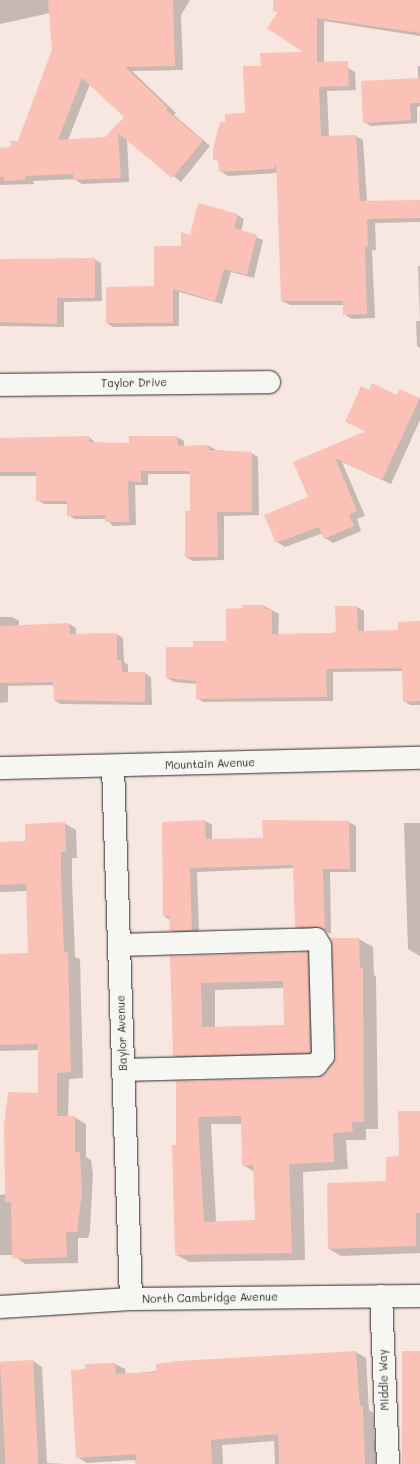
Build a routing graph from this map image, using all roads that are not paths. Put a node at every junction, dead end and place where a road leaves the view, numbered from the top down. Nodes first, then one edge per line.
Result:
1 (269, 382) dead end
2 (0, 385) edge
3 (420, 758) edge
4 (112, 767) junction
5 (0, 768) edge
6 (119, 945) junction
7 (123, 1070) junction
8 (381, 1296) junction
9 (420, 1296) edge
10 (131, 1299) junction
11 (0, 1307) edge
12 (388, 1464) edge

1 - 2 street, Taylor Drive
3 - 4 street, Mountain Avenue
4 - 5 street, Mountain Avenue
4 - 6 street, Baylor Avenue
6 - 7 street, Baylor Avenue
6 - 7 street
7 - 10 street, Baylor Avenue
8 - 9 street, North Cambridge Avenue
8 - 10 street, North Cambridge Avenue
8 - 12 street, Middle Way
10 - 11 street, North Cambridge Avenue

